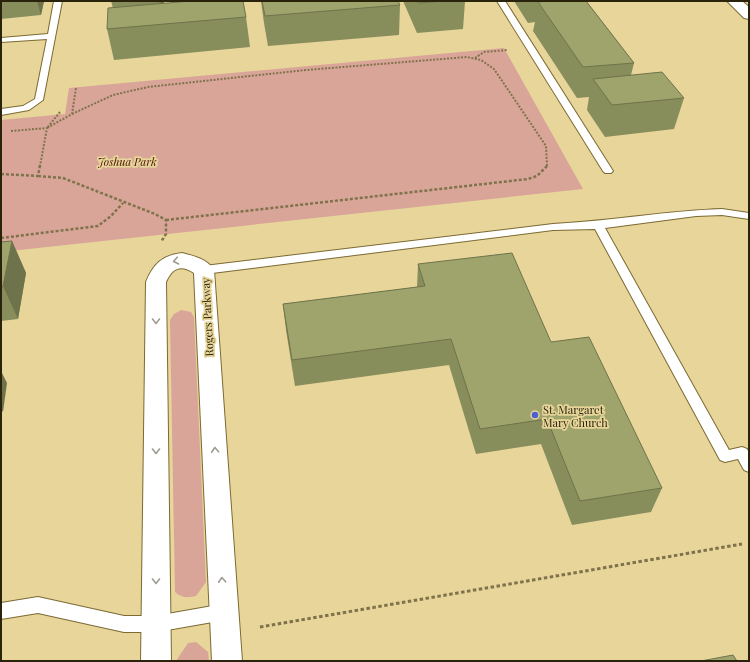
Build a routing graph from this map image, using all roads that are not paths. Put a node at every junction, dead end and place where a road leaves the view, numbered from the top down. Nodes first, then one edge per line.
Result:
1 (58, 1) edge
2 (501, 1) edge
3 (734, 1) edge
4 (749, 15) edge
5 (52, 36) junction
6 (1, 40) edge
7 (1, 112) edge
8 (608, 171) dead end
9 (745, 216) edge
10 (598, 225) junction
11 (749, 225) edge
12 (204, 270) junction
13 (745, 453) edge
14 (749, 466) edge
15 (1, 611) edge
16 (224, 612) junction
17 (156, 624) junction
18 (156, 661) edge
19 (227, 661) edge

1 - 5 lane
2 - 8 lane
3 - 4 street
5 - 6 lane
5 - 7 lane
9 - 10 lane
9 - 11 lane
10 - 12 lane
10 - 13 lane
16 -> 12 street, Rogers Parkway
12 -> 17 street, Rogers Parkway
13 - 14 lane
15 - 17 lane
16 - 17 lane
16 - 19 street, Rogers Parkway
17 - 18 street, Rogers Parkway

